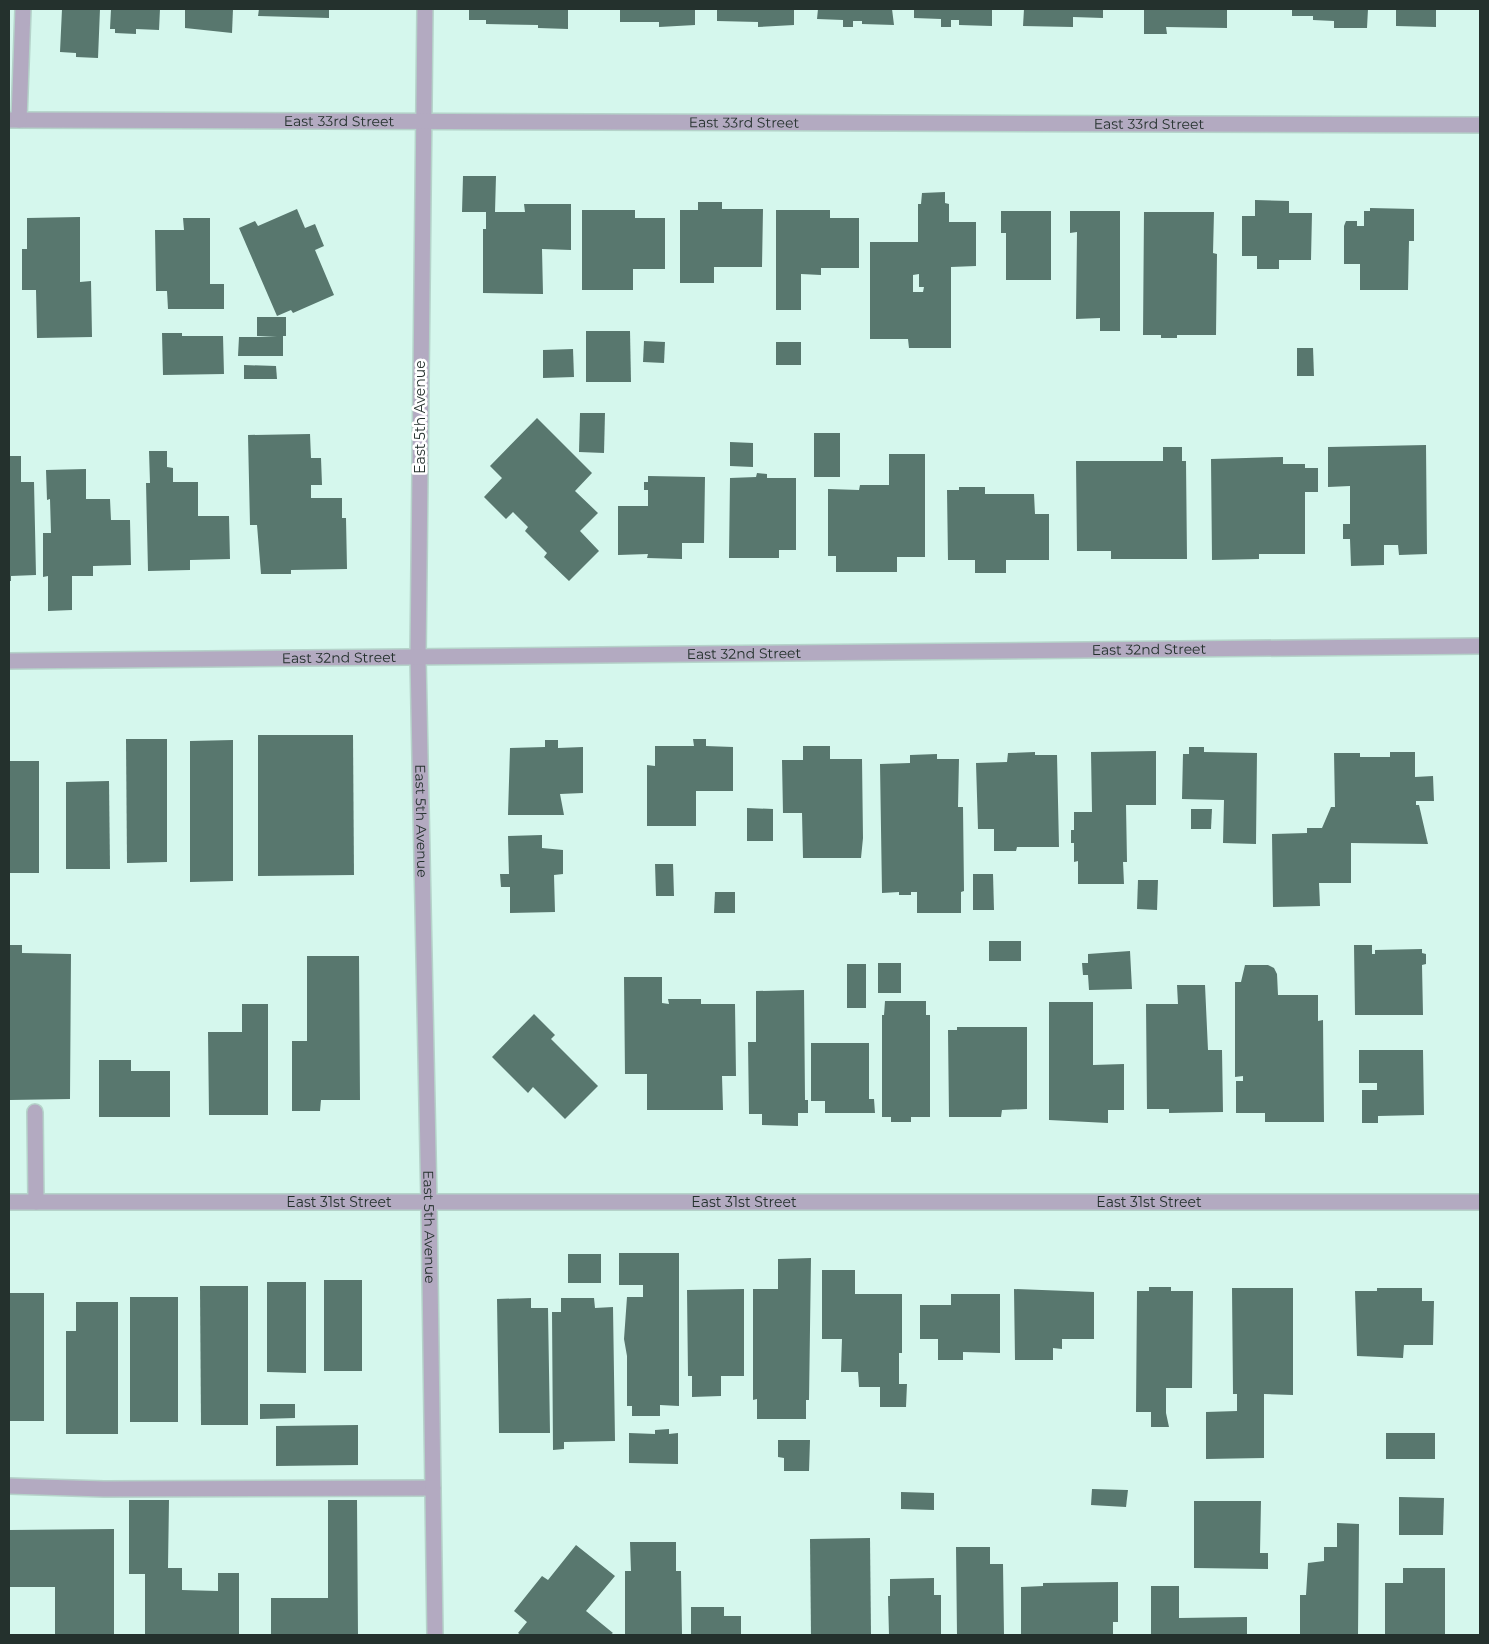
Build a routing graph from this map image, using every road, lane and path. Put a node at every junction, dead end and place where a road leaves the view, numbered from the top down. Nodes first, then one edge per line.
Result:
1 (23, 9) edge
2 (425, 9) edge
3 (14, 120) edge
4 (422, 120) junction
5 (1480, 125) edge
6 (1480, 646) edge
7 (418, 658) junction
8 (9, 660) edge
9 (35, 1112) dead end
10 (9, 1202) edge
11 (36, 1202) junction
12 (1480, 1202) edge
13 (429, 1204) junction
14 (9, 1486) edge
15 (432, 1488) junction
16 (434, 1635) edge

1 - 3 street
2 - 4 street, East 5th Avenue
3 - 4 street, East 33rd Street
4 - 5 street, East 33rd Street
4 - 7 street, East 5th Avenue
6 - 7 street, East 32nd Street
7 - 8 street, East 32nd Street
7 - 13 street, East 5th Avenue
9 - 11 street
10 - 11 street, East 31st Street
11 - 13 street, East 31st Street
12 - 13 street, East 31st Street
13 - 15 street, East 5th Avenue
14 - 15 street
15 - 16 street, East 5th Avenue

